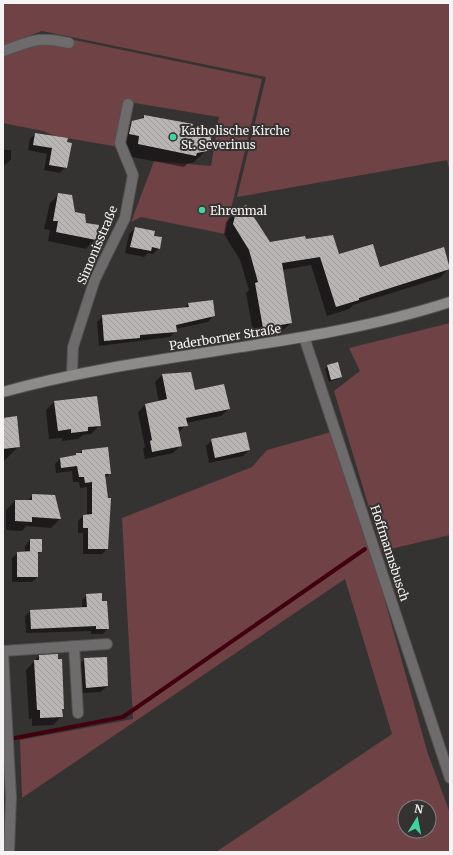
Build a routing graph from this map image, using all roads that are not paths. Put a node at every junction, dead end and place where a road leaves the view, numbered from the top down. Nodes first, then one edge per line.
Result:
1 (69, 43) dead end
2 (3, 51) edge
3 (128, 104) dead end
4 (450, 302) edge
5 (304, 337) junction
6 (72, 374) junction
7 (3, 392) edge
8 (107, 644) dead end
9 (74, 646) junction
10 (3, 652) edge
11 (78, 713) dead end
12 (4, 715) edge
13 (450, 778) edge
14 (9, 852) edge

1 - 2 street
3 - 6 street, Simonisstraße
4 - 5 main road, Paderborner Straße
5 - 6 main road, Paderborner Straße
5 - 13 street, Hoffmannsbusch
6 - 7 main road, Paderborner Straße
8 - 9 street
9 - 10 street
9 - 11 street
10 - 12 street
12 - 14 street

